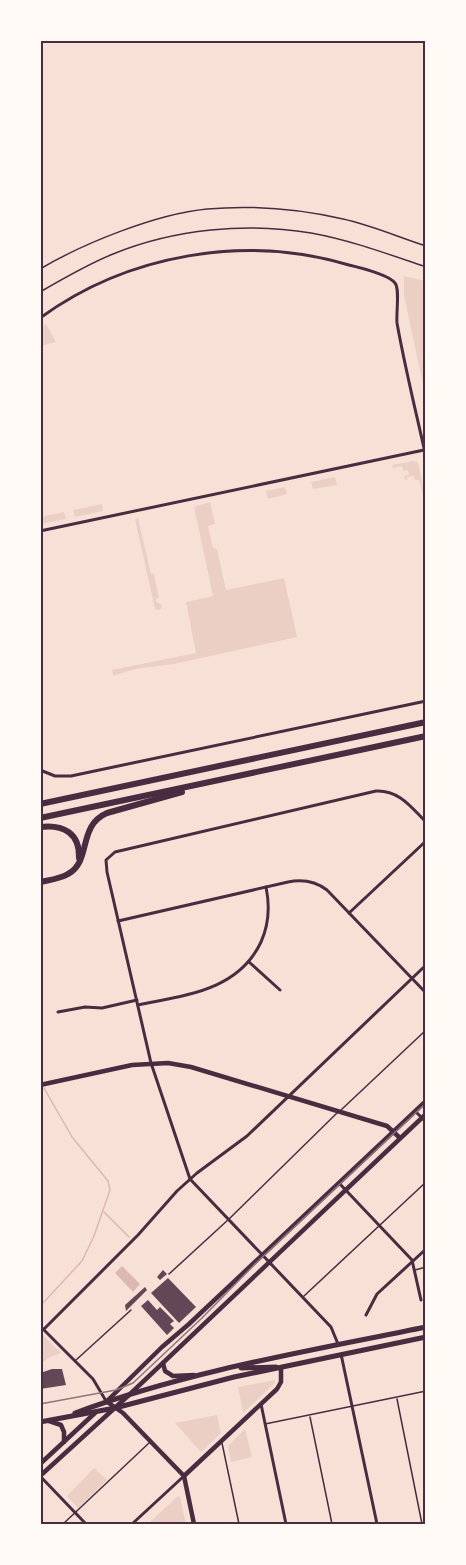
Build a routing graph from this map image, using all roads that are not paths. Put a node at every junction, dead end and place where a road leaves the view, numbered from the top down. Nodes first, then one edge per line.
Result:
1 (40, 318) edge
2 (424, 450) edge
3 (426, 457) edge
4 (40, 531) edge
5 (426, 701) edge
6 (426, 722) edge
7 (426, 736) edge
8 (40, 770) edge
9 (235, 777) junction
10 (40, 804) edge
11 (40, 818) edge
12 (426, 822) edge
13 (40, 827) edge
14 (426, 841) edge
15 (79, 863) junction
16 (40, 882) edge
17 (266, 887) junction
18 (349, 913) junction
19 (118, 921) junction
20 (249, 962) junction
21 (426, 965) edge
22 (412, 978) junction
23 (280, 990) dead end
24 (426, 993) edge
25 (137, 1000) junction
26 (138, 1005) junction
27 (58, 1012) dead end
28 (426, 1030) edge
29 (151, 1063) junction
30 (40, 1085) edge
31 (288, 1097) junction
32 (426, 1101) edge
33 (415, 1111) junction
34 (338, 1112) junction
35 (424, 1118) edge
36 (394, 1130) junction
37 (400, 1138) junction
38 (190, 1179) junction
39 (338, 1182) junction
40 (426, 1182) edge
41 (346, 1190) junction
42 (229, 1219) junction
43 (380, 1226) junction
44 (426, 1249) edge
45 (262, 1254) junction
46 (412, 1260) junction
47 (269, 1262) junction
48 (426, 1267) edge
49 (414, 1270) junction
50 (169, 1274) dead end
51 (303, 1297) junction
52 (421, 1300) dead end
53 (131, 1310) dead end
54 (366, 1315) dead end
55 (40, 1326) edge
56 (426, 1327) edge
57 (44, 1329) junction
58 (426, 1337) edge
59 (339, 1345) junction
60 (341, 1354) junction
61 (75, 1361) junction
62 (163, 1363) junction
63 (236, 1367) junction
64 (280, 1368) junction
65 (202, 1375) junction
66 (426, 1391) edge
67 (129, 1395) junction
68 (396, 1398) junction
69 (106, 1401) junction
70 (261, 1404) junction
71 (352, 1407) junction
72 (115, 1408) junction
73 (96, 1412) junction
74 (309, 1416) junction
75 (63, 1417) junction
76 (49, 1421) junction
77 (40, 1422) edge
78 (265, 1424) junction
79 (221, 1440) junction
80 (151, 1441) junction
81 (64, 1443) junction
82 (40, 1464) edge
83 (40, 1476) edge
84 (184, 1476) junction
85 (75, 1513) junction
86 (63, 1524) edge
87 (86, 1524) edge
88 (132, 1524) edge
89 (194, 1524) edge
90 (239, 1524) edge
91 (286, 1524) edge
92 (332, 1524) edge
93 (377, 1524) edge
94 (422, 1524) edge

1 - 2 street
2 - 3 street
2 - 4 street
5 - 8 street
6 - 10 highway
7 - 9 highway
9 - 11 highway
9 - 15 highway
12 - 19 street
13 - 15 highway
14 - 18 street
15 - 16 highway
17 - 18 street
17 - 19 street
17 - 20 street
18 - 22 street
19 - 25 street
20 - 23 street
20 - 26 street
21 - 22 street
22 - 24 street
22 - 31 street
25 - 26 street
25 - 27 street
26 - 29 street
28 - 34 lane
29 - 30 main road
29 - 31 main road
29 - 38 street
31 - 34 main road
31 - 38 street
32 - 33 main road
33 - 35 street
33 - 36 main road
34 - 36 main road
34 - 42 lane
35 - 37 main road
36 - 37 main road
36 - 39 main road
37 - 41 main road
38 - 42 street
38 - 57 street
39 - 41 street
39 - 45 main road
40 - 43 lane
41 - 43 street
41 - 47 main road
42 - 45 street
42 - 50 lane
43 - 46 street
43 - 51 lane
44 - 46 street
45 - 47 street
45 - 69 main road
46 - 49 street
46 - 54 street
47 - 51 street
47 - 62 main road
48 - 49 lane
49 - 52 street
51 - 59 street
53 - 61 lane
55 - 57 street
56 - 59 main road
57 - 61 street
58 - 60 main road
59 - 63 main road
60 - 64 main road
60 - 71 street
61 - 69 street
62 - 65 main road
62 - 67 main road
63 - 64 main road
63 - 65 main road
64 - 70 main road
64 - 72 main road
65 - 67 main road
66 - 68 lane
67 - 69 main road
67 - 72 main road
68 - 71 lane
68 - 94 lane
69 - 72 main road
69 - 73 main road
69 - 75 main road
70 - 78 street
70 - 79 main road
71 - 74 lane
71 - 93 street
72 - 73 main road
72 - 80 main road
72 - 83 main road
73 - 75 main road
73 - 81 main road
74 - 78 lane
74 - 92 lane
75 - 76 main road
76 - 77 main road
76 - 81 main road
78 - 91 street
79 - 84 main road
79 - 90 lane
80 - 84 main road
80 - 85 lane
81 - 82 main road
83 - 85 street
84 - 88 street
84 - 89 main road
85 - 86 lane
85 - 87 street

